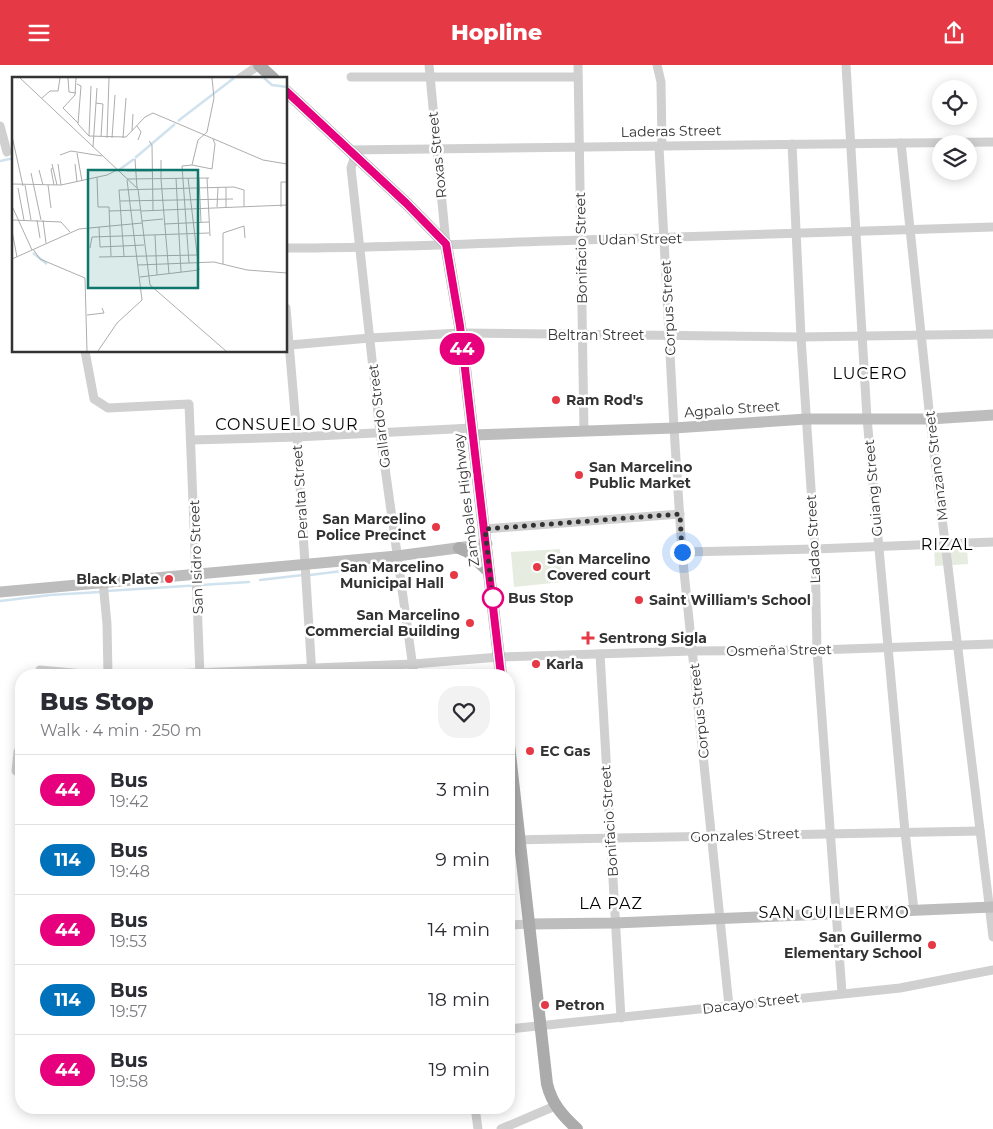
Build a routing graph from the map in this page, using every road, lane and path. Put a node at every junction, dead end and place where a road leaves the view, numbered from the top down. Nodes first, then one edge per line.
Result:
1 (259, 65) edge
2 (429, 65) edge
3 (578, 65) edge
4 (658, 65) edge
5 (846, 65) edge
6 (242, 77) edge
7 (272, 77) edge
8 (351, 77) dead end
9 (430, 77) junction
10 (578, 77) junction
11 (288, 93) edge
12 (0, 126) edge
13 (993, 142) edge
14 (850, 143) junction
15 (900, 143) junction
16 (792, 144) junction
17 (579, 147) junction
18 (660, 147) junction
19 (436, 148) junction
20 (7, 152) edge
21 (352, 153) junction
22 (993, 227) edge
23 (911, 230) junction
24 (856, 231) junction
25 (795, 232) junction
26 (664, 239) junction
27 (580, 240) junction
28 (446, 244) junction
29 (288, 248) edge
30 (360, 248) junction
31 (288, 326) edge
32 (460, 333) junction
33 (922, 334) junction
34 (993, 334) edge
35 (582, 335) junction
36 (670, 335) junction
37 (862, 335) junction
38 (801, 337) junction
39 (370, 338) junction
40 (290, 345) junction
41 (86, 353) edge
42 (993, 415) edge
43 (867, 418) junction
44 (806, 419) junction
45 (930, 419) junction
46 (674, 428) junction
47 (472, 431) junction
48 (584, 431) junction
49 (380, 432) junction
50 (297, 437) junction
51 (191, 440) junction
52 (680, 514) junction
53 (485, 529) junction
54 (993, 542) edge
55 (486, 544) junction
56 (945, 544) junction
57 (878, 547) junction
58 (459, 548) junction
59 (814, 549) junction
60 (682, 552) junction
61 (397, 556) junction
62 (305, 564) junction
63 (490, 572) junction
64 (197, 575) junction
65 (103, 582) junction
66 (0, 592) edge
67 (993, 644) edge
68 (957, 645) junction
69 (889, 647) junction
70 (818, 650) junction
71 (692, 651) junction
72 (600, 655) junction
73 (499, 657) junction
74 (413, 664) junction
75 (108, 669) edge
76 (200, 669) edge
77 (312, 669) edge
78 (341, 669) edge
79 (413, 669) edge
80 (500, 669) edge
81 (980, 831) junction
82 (832, 833) junction
83 (905, 833) junction
84 (712, 836) junction
85 (609, 839) junction
86 (515, 840) edge
87 (515, 846) edge
88 (991, 907) edge
89 (914, 910) junction
90 (836, 913) junction
91 (720, 918) junction
92 (615, 923) junction
93 (529, 924) junction
94 (515, 925) edge
95 (993, 937) edge
96 (993, 970) edge
97 (842, 993) junction
98 (729, 1006) junction
99 (621, 1018) junction
100 (539, 1025) junction
101 (515, 1028) edge
102 (555, 1106) junction
103 (476, 1114) edge
104 (478, 1129) edge
105 (501, 1129) edge
106 (577, 1129) edge

1 - 6 street
1 - 7 main road
2 - 9 street, Roxas Street
3 - 10 street, Bonifacio Street
4 - 18 street, Corpus Street
5 - 14 street, Guiang Street
8 - 9 street
9 - 10 street
9 - 19 street, Roxas Street
10 - 17 street, Bonifacio Street
11 - 21 main road
12 - 20 street
13 - 15 street, Laderas Street
14 - 15 street, Laderas Street
14 - 16 street, Laderas Street
14 - 24 street, Guiang Street
15 - 23 street, Manzano Street
16 - 18 street, Laderas Street
16 - 25 street, Ladao Street
17 - 18 street, Laderas Street
17 - 19 street, Laderas Street
17 - 27 street, Bonifacio Street
18 - 26 street, Corpus Street
19 - 21 street, Laderas Street
19 - 28 street, Roxas Street
21 - 28 main road
21 - 30 street, Gallardo Street
22 - 23 street, Udan Street
23 - 24 street, Udan Street
23 - 33 street, Manzano Street
24 - 25 street, Udan Street
24 - 37 street, Guiang Street
25 - 26 street, Udan Street
25 - 38 street, Ladao Street
26 - 27 street, Udan Street
26 - 36 street, Corpus Street
27 - 28 street, Udan Street
27 - 35 street, Bonifacio Street
28 - 30 street, Udan Street
28 - 32 main road, Zambales Highway
29 - 30 street, Udan Street
30 - 39 street, Gallardo Street
31 - 40 street, Peralta Street
32 - 35 street, Beltran Street
32 - 39 street, Beltran Street
32 - 47 main road, Zambales Highway
33 - 34 street, Beltran Street
33 - 37 street, Beltran Street
33 - 45 street, Manzano Street
35 - 36 street, Beltran Street
35 - 48 street, Bonifacio Street
36 - 38 street, Beltran Street
36 - 46 street, Corpus Street
37 - 38 street, Beltran Street
37 - 43 street, Guiang Street
38 - 44 street, Ladao Street
39 - 40 street, Beltran Street
39 - 49 street, Gallardo Street
40 - 50 street, Peralta Street
41 - 51 street, San Isidro Street
42 - 45 street, Agpalo Street
43 - 44 street, Agpalo Street
43 - 45 street, Agpalo Street
43 - 57 street, Guiang Street
44 - 46 street, Agpalo Street
44 - 59 street, Ladao Street
45 - 56 street, Manzano Street
46 - 48 street, Agpalo Street
46 - 52 street, Corpus Street
47 - 48 street, Agpalo Street
47 - 49 street, Agpalo Street
47 - 53 main road, Zambales Highway
49 - 50 street, Agpalo Street
49 - 61 street, Gallardo Street
50 - 51 street, Agpalo Street
50 - 62 street, Peralta Street
51 - 64 street, San Isidro Street
52 - 53 street
52 - 60 street, Corpus Street
53 - 55 main road, Zambales Highway
54 - 56 street
55 - 58 street
55 - 63 main road, Zambales Highway
56 - 57 street
56 - 68 street, Manzano Street
57 - 59 street
57 - 69 street, Guiang Street
58 - 61 street
58 - 63 main road
59 - 60 street
59 - 70 street, Ladao Street
60 - 71 street, Corpus Street
61 - 62 street
61 - 74 street, Gallardo Street
62 - 64 street
62 - 77 street, Peralta Street
63 - 73 main road, Zambales Highway
64 - 65 street
64 - 76 street, San Isidro Street
65 - 66 street
65 - 75 street
67 - 68 street, Osmeña Street
68 - 69 street, Osmeña Street
68 - 81 street, Manzano Street
69 - 70 street, Osmeña Street
69 - 83 street, Guiang Street
70 - 71 street, Osmeña Street
70 - 82 street, Ladao Street
71 - 72 street, Osmeña Street
71 - 84 street, Corpus Street
72 - 73 street, Osmeña Street
72 - 85 street, Bonifacio Street
73 - 74 street, Osmeña Street
73 - 80 main road, Zambales Highway
74 - 78 street, Osmeña Street
74 - 79 street, Gallardo Street
81 - 83 street, Gonzales Street
81 - 88 street, Manzano Street
82 - 83 street, Gonzales Street
82 - 84 street, Gonzales Street
82 - 90 street, Ladao Street
83 - 89 street, Guiang Street
84 - 85 street, Gonzales Street
84 - 91 street, Corpus Street
85 - 86 street, Gonzales Street
85 - 92 street, Bonifacio Street
87 - 93 main road
88 - 89 street
88 - 95 street
89 - 90 street
90 - 91 street
90 - 97 street, Ladao Street
91 - 92 street
91 - 98 street, Corpus Street
92 - 93 street
92 - 99 street, Bonifacio Street
93 - 94 street
93 - 100 main road
96 - 97 street, Dacayo Street
97 - 98 street, Dacayo Street
98 - 99 street, Dacayo Street
99 - 100 street, Dacayo Street
100 - 101 street, Dacayo Street
100 - 102 main road
102 - 105 street
102 - 106 main road
103 - 104 street

